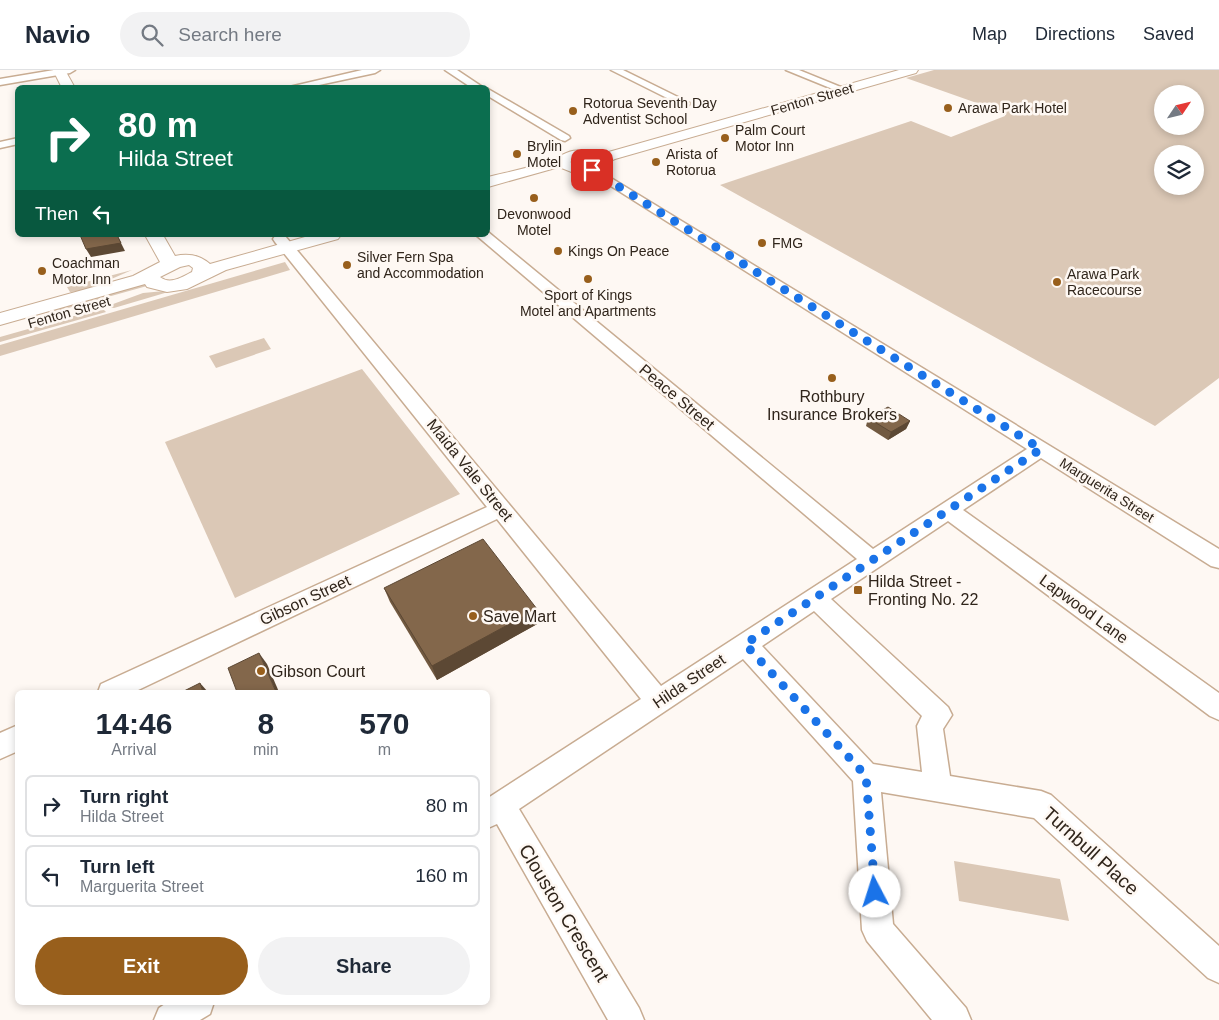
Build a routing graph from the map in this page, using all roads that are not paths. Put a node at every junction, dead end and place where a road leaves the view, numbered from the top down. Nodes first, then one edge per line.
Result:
1 (375, 70) edge
2 (450, 70) edge
3 (616, 70) edge
4 (791, 70) edge
5 (885, 70) edge
6 (912, 70) edge
7 (63, 71) edge
8 (302, 76) dead end
9 (0, 82) edge
10 (68, 85) edge
11 (314, 85) edge
12 (475, 85) edge
13 (837, 88) junction
14 (490, 93) edge
15 (685, 103) dead end
16 (565, 138) dead end
17 (15, 142) edge
18 (0, 145) edge
19 (586, 163) junction
20 (490, 181) edge
21 (490, 191) edge
22 (155, 237) edge
23 (317, 237) edge
24 (485, 237) edge
25 (287, 241) edge
26 (164, 274) junction
27 (0, 319) edge
28 (0, 331) edge
29 (1041, 449) junction
30 (501, 509) junction
31 (948, 510) junction
32 (871, 559) junction
33 (1219, 560) edge
34 (815, 598) junction
35 (745, 644) junction
36 (114, 690) edge
37 (659, 702) junction
38 (1219, 708) edge
39 (15, 738) edge
40 (0, 746) edge
41 (866, 776) junction
42 (938, 788) junction
43 (494, 810) edge
44 (1219, 968) edge
45 (627, 1020) edge
46 (954, 1020) edge

1 - 11 street
2 - 12 street
3 - 15 street
4 - 13 street
5 - 13 main road, Fenton Street
6 - 13 main road, Fenton Street
7 - 9 street
7 - 10 main road
8 - 11 street
13 - 19 main road, Fenton Street
14 - 16 street
17 - 18 street
19 - 20 main road
19 - 21 main road, Fenton Street
19 - 29 street, Marguerita Street
22 - 26 main road
23 - 25 main road
24 - 32 street, Peace Street
25 - 26 main road
25 - 30 street, Maida Vale Street
26 - 27 main road, Fenton Street
26 - 28 main road, Fenton Street
29 - 31 street, Hilda Street
29 - 33 street, Marguerita Street
30 - 36 street, Gibson Street
30 - 37 street, Maida Vale Street
31 - 32 street, Hilda Street
31 - 38 street, Lapwood Lane
32 - 34 street, Hilda Street
34 - 35 street, Hilda Street
34 - 42 street
35 - 37 street, Hilda Street
35 - 41 street
37 - 43 street, Hilda Street
39 - 40 street
41 - 42 street, Turnbull Place
41 - 46 street
42 - 44 street, Turnbull Place
43 - 45 street, Clouston Crescent

